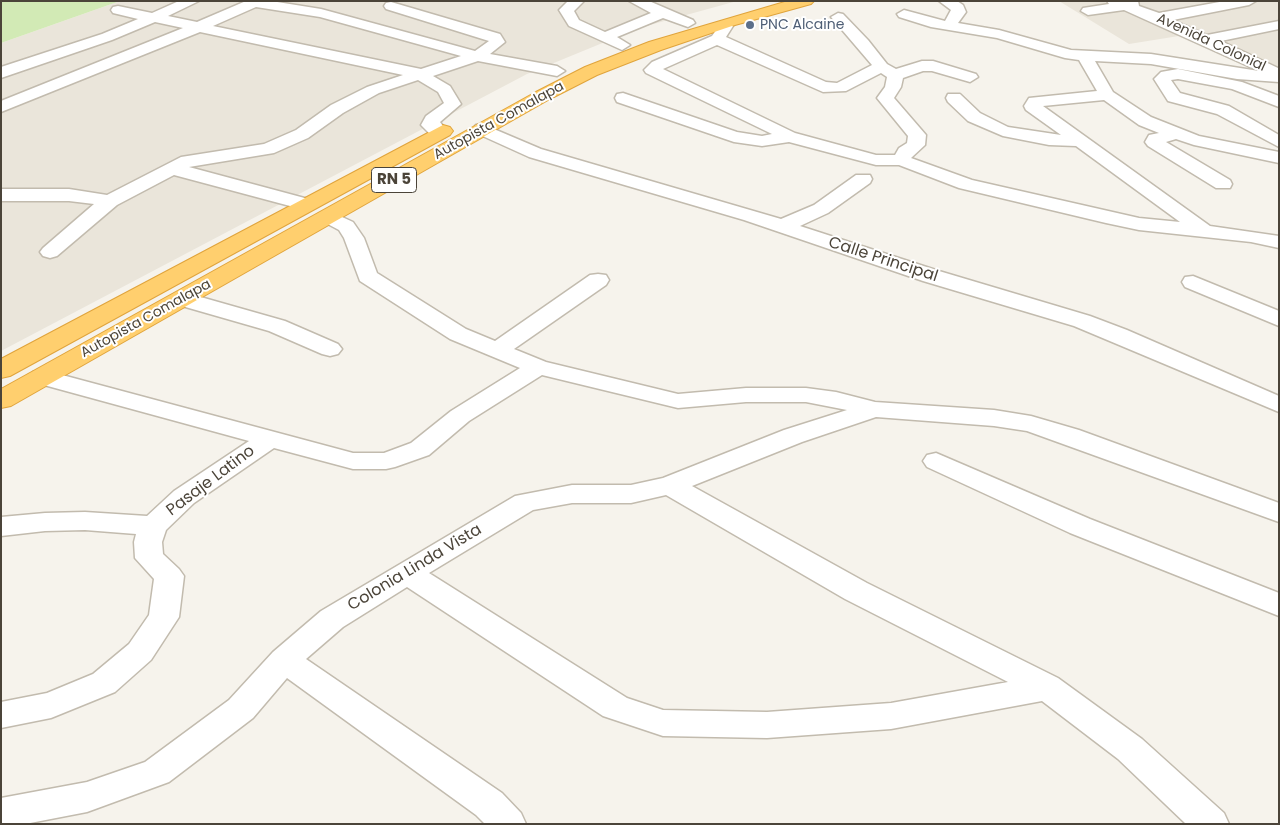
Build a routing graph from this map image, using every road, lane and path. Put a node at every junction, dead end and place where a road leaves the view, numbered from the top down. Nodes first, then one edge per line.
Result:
1 (192, 1) edge
2 (374, 1) edge
3 (577, 1) edge
4 (636, 1) edge
5 (769, 1) edge
6 (806, 1) edge
7 (946, 1) edge
8 (1145, 1) edge
9 (1249, 1) edge
10 (257, 2) edge
11 (397, 3) edge
12 (1120, 3) edge
13 (118, 10) dead end
14 (1088, 11) dead end
15 (663, 13) junction
16 (904, 14) dead end
17 (154, 17) junction
18 (838, 17) dead end
19 (1158, 18) junction
20 (729, 22) junction
21 (688, 23) junction
22 (949, 25) junction
23 (1279, 25) edge
24 (199, 28) junction
25 (717, 39) junction
26 (1205, 40) junction
27 (614, 41) junction
28 (477, 56) junction
29 (1085, 57) junction
30 (1279, 60) edge
31 (1258, 64) junction
32 (557, 71) junction
33 (888, 71) junction
34 (1, 73) edge
35 (417, 74) junction
36 (1279, 76) edge
37 (970, 77) dead end
38 (1107, 95) junction
39 (624, 98) dead end
40 (954, 98) dead end
41 (1279, 102) edge
42 (1, 107) edge
43 (482, 129) junction
44 (439, 133) junction
45 (1177, 134) junction
46 (789, 137) junction
47 (1080, 141) junction
48 (1279, 142) edge
49 (1279, 158) edge
50 (901, 160) junction
51 (173, 169) junction
52 (863, 179) dead end
53 (1223, 184) dead end
54 (1, 196) edge
55 (110, 201) junction
56 (306, 204) junction
57 (329, 217) junction
58 (780, 226) junction
59 (1203, 230) junction
60 (1279, 242) edge
61 (50, 252) dead end
62 (598, 280) dead end
63 (1193, 282) dead end
64 (183, 299) junction
65 (1279, 319) edge
66 (330, 349) dead end
67 (498, 349) junction
68 (538, 367) junction
69 (1, 370) edge
70 (42, 377) junction
71 (1, 400) edge
72 (1279, 405) edge
73 (874, 409) junction
74 (269, 439) junction
75 (936, 461) dead end
76 (670, 485) junction
77 (1279, 513) edge
78 (1, 526) edge
79 (153, 526) junction
80 (407, 573) junction
81 (1279, 605) edge
82 (284, 660) junction
83 (1047, 687) junction
84 (1, 715) edge
85 (1, 813) edge
86 (508, 824) edge
87 (1211, 824) edge

1 - 17 street
2 - 11 street
3 - 27 street
4 - 15 street
5 - 21 highway, Autopista Comalapa / RN 5
6 - 20 highway, Autopista Comalapa / RN 5
7 - 22 street
8 - 12 street
9 - 19 street
10 - 24 street
10 - 28 street
11 - 28 street
12 - 14 street
12 - 19 street, Avenida Colonial
13 - 17 street
15 - 21 street
15 - 27 street
16 - 22 street
17 - 24 street
17 - 34 street
18 - 33 street
19 - 26 street, Avenida Colonial
20 - 25 street
20 - 43 highway, Autopista Comalapa / RN 5
21 - 27 highway, Autopista Comalapa / RN 5
22 - 29 street
23 - 26 street
24 - 35 street
24 - 42 street
25 - 33 street
25 - 46 street
26 - 31 street, Avenida Colonial
27 - 32 highway, Autopista Comalapa / RN 5
28 - 32 street
28 - 35 street
29 - 36 street
29 - 38 street
30 - 31 street
31 - 36 street, Avenida Colonial
32 - 44 highway, Autopista Comalapa / RN 5
33 - 37 street
33 - 50 street
35 - 44 street
35 - 51 street
38 - 45 street
38 - 47 street
39 - 46 street
40 - 47 street
41 - 48 street
43 - 57 highway, Autopista Comalapa / RN 5
43 - 58 street, Calle Principal
44 - 56 highway, Autopista Comalapa / RN 5
45 - 49 street
45 - 53 street
46 - 50 street
47 - 59 street
50 - 59 street
51 - 55 street
51 - 56 street
52 - 58 street
54 - 55 street
55 - 61 street
56 - 69 highway, Autopista Comalapa / RN 5
57 - 64 highway, Autopista Comalapa / RN 5
57 - 67 street
58 - 72 street, Calle Principal
59 - 60 street
62 - 67 street
63 - 65 street
64 - 66 street
64 - 70 highway, Autopista Comalapa / RN 5
67 - 68 street
68 - 73 street
68 - 74 street
70 - 71 highway, Autopista Comalapa / RN 5
70 - 74 street
73 - 76 street, Colonia Linda Vista
73 - 77 street
74 - 79 street, Pasaje Latino
75 - 81 street
76 - 80 street, Colonia Linda Vista
76 - 83 street
78 - 79 street
79 - 84 street, Pasaje Latino
80 - 82 street, Colonia Linda Vista
80 - 83 street
82 - 85 street, Colonia Linda Vista
82 - 86 street
83 - 87 street

